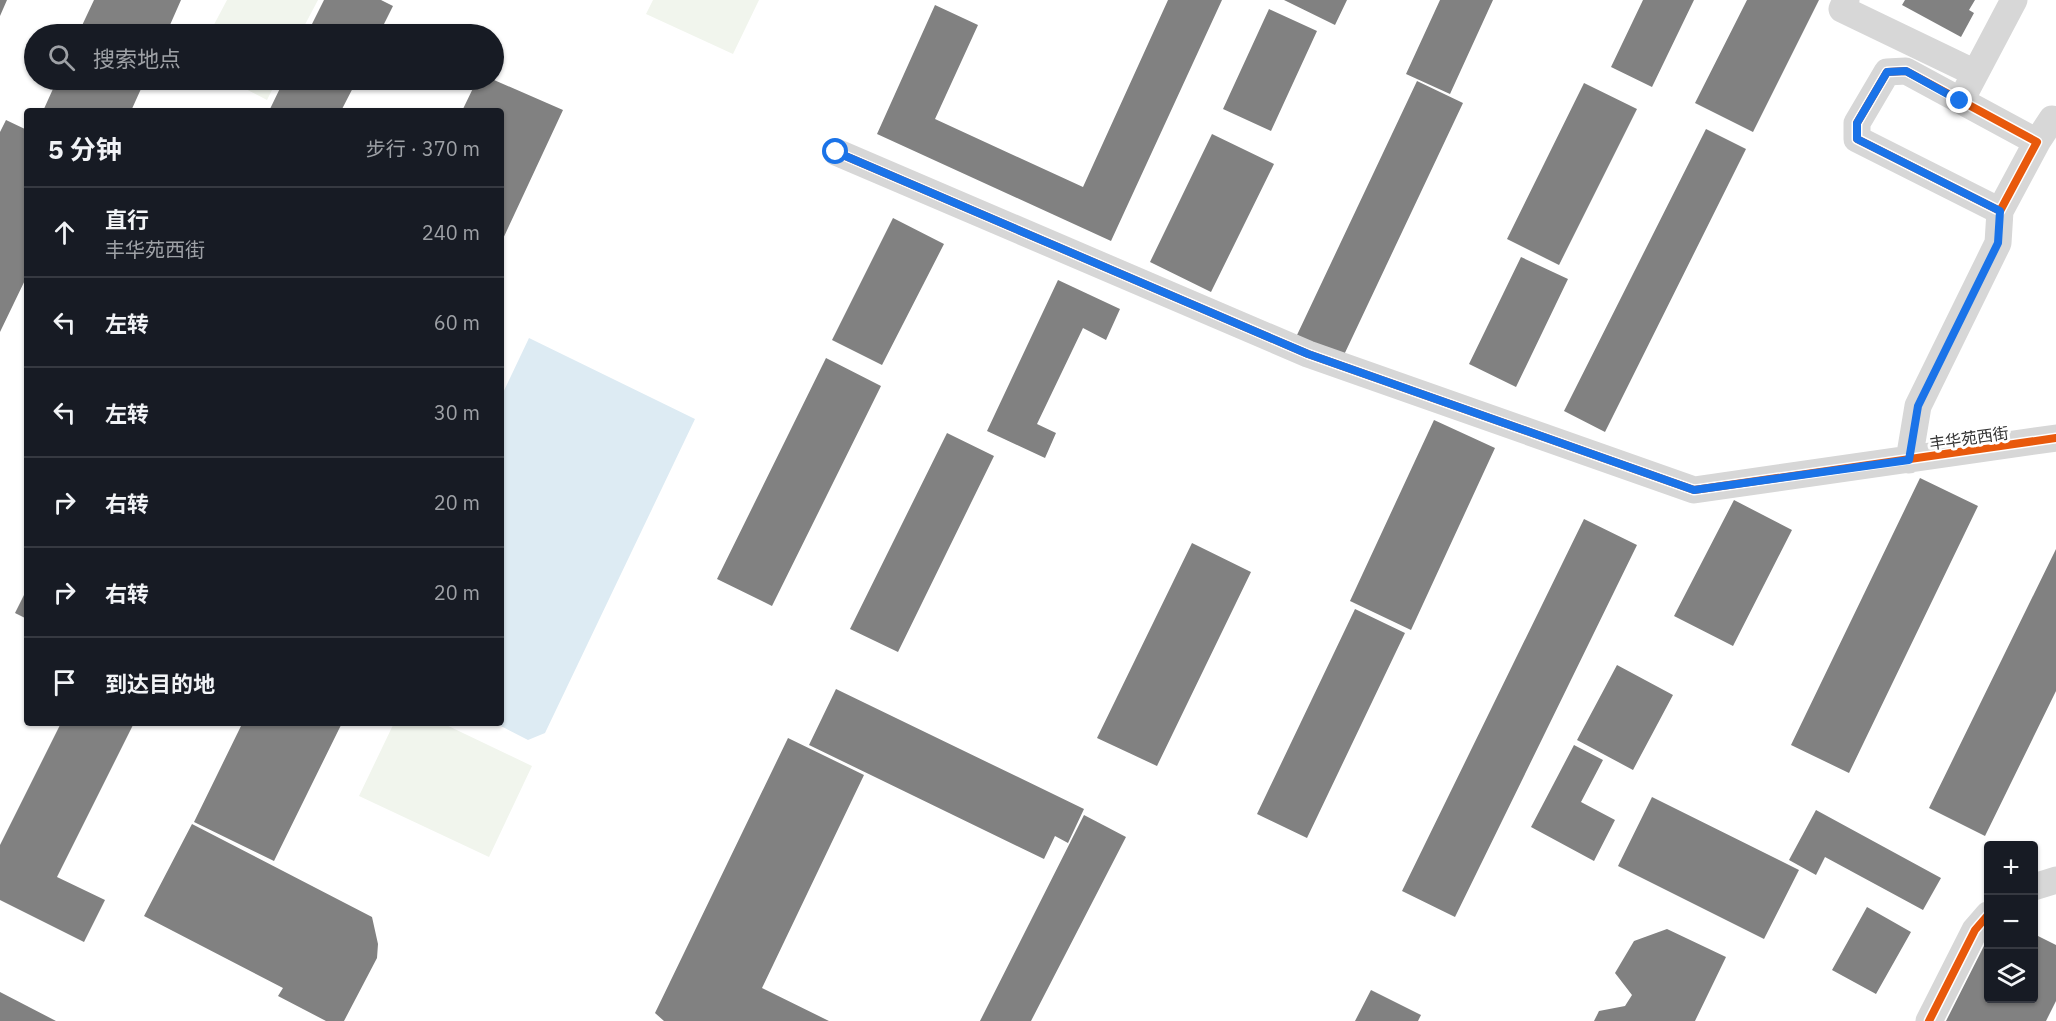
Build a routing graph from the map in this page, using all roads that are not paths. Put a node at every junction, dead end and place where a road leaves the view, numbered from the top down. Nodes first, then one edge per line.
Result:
1 (1846, 0) edge
2 (2014, 0) edge
3 (1975, 73) junction
4 (1960, 101) junction
5 (2056, 122) edge
6 (2037, 142) junction
7 (836, 152) dead end
8 (2000, 211) junction
9 (2056, 438) edge
10 (1909, 460) junction
11 (2056, 880) edge
12 (2038, 886) edge
13 (1984, 921) edge
14 (1929, 1021) edge

1 - 3 street
2 - 3 street
3 - 4 street
4 - 6 street
4 - 8 street
5 - 6 street
6 - 8 street
7 - 10 street, 丰华苑西街
8 - 10 street
9 - 10 street, 丰华苑西街
11 - 12 street
13 - 14 street

